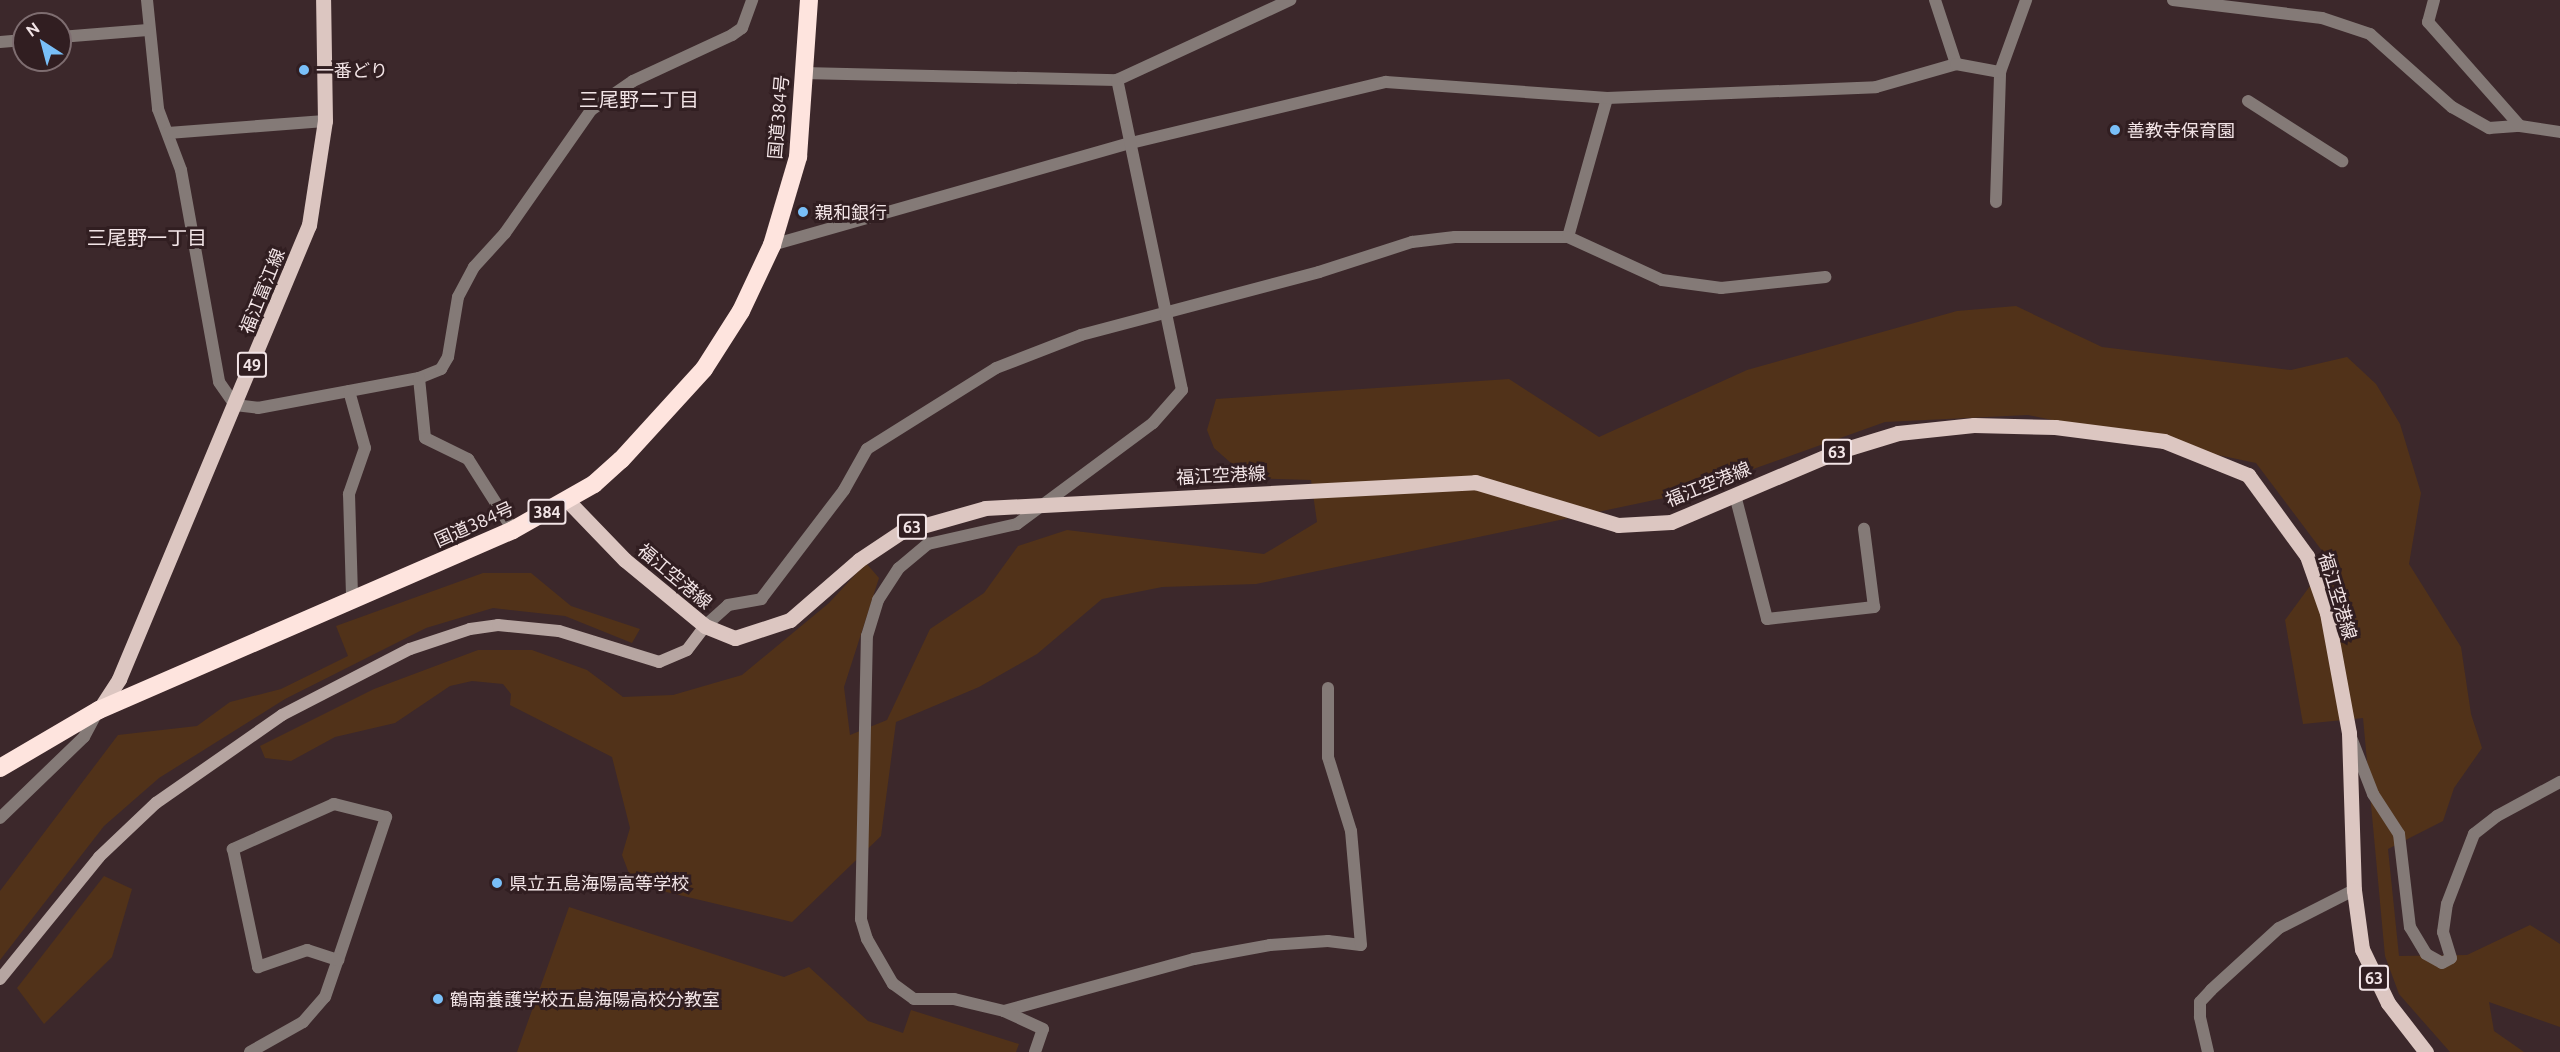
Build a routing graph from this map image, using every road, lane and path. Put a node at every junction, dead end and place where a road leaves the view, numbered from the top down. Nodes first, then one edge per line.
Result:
1 (147, 0) edge
2 (323, 0) edge
3 (752, 0) edge
4 (809, 0) edge
5 (1290, 0) edge
6 (1935, 0) edge
7 (2026, 0) edge
8 (2173, 0) edge
9 (2434, 0) edge
10 (148, 30) junction
11 (72, 37) edge
12 (1956, 64) junction
13 (2000, 72) junction
14 (803, 73) junction
15 (1117, 80) junction
16 (1607, 98) junction
17 (2248, 101) dead end
18 (325, 121) junction
19 (2520, 126) junction
20 (2560, 132) edge
21 (168, 134) junction
22 (1131, 144) junction
23 (2342, 161) dead end
24 (1996, 202) dead end
25 (1568, 237) junction
26 (772, 245) junction
27 (1825, 277) dead end
28 (1166, 311) junction
29 (419, 378) junction
30 (349, 391) junction
31 (235, 405) junction
32 (1735, 495) junction
33 (567, 500) junction
34 (1043, 504) junction
35 (1864, 529) dead end
36 (513, 530) junction
37 (352, 598) junction
38 (705, 626) junction
39 (1328, 688) dead end
40 (99, 710) junction
41 (2349, 733) junction
42 (0, 768) edge
43 (2560, 782) edge
44 (0, 818) edge
45 (2354, 890) junction
46 (338, 960) junction
47 (0, 979) edge
48 (1004, 1011) junction
49 (250, 1052) edge
50 (1035, 1052) edge
51 (2208, 1052) edge
52 (2426, 1052) edge

1 - 10 street
2 - 18 main road, 福江富江線 / 49
3 - 29 street
4 - 14 highway, 国道384号 / 384
5 - 15 street
6 - 12 street
7 - 13 street
8 - 19 street
9 - 19 street
10 - 11 street
10 - 21 street
12 - 13 street
12 - 16 street
13 - 24 street
14 - 15 street
14 - 26 highway, 国道384号 / 384
15 - 22 street
16 - 22 street
16 - 25 street
17 - 23 street
18 - 21 street
18 - 31 main road, 福江富江線 / 49
19 - 20 street
21 - 31 street
22 - 26 street
22 - 28 street
25 - 27 street
25 - 28 street
26 - 33 highway, 国道384号 / 384
28 - 34 street
28 - 38 street
29 - 30 street
29 - 36 street
30 - 31 street
30 - 37 street
31 - 40 main road, 福江富江線 / 49
32 - 34 main road, 福江空港線 / 63
32 - 35 street
32 - 41 main road, 福江空港線 / 63
33 - 36 highway, 国道384号 / 384
33 - 38 main road, 福江空港線 / 63
34 - 38 main road, 福江空港線 / 63
34 - 48 street
36 - 37 highway, 国道384号 / 384
37 - 40 highway, 国道384号 / 384
38 - 47 street
39 - 48 street
40 - 42 highway, 国道384号 / 384
40 - 44 street
41 - 43 street
41 - 45 main road, 福江空港線 / 63
45 - 51 street
45 - 52 main road, 福江空港線 / 63
46 - 46 street
46 - 49 street
48 - 50 street

